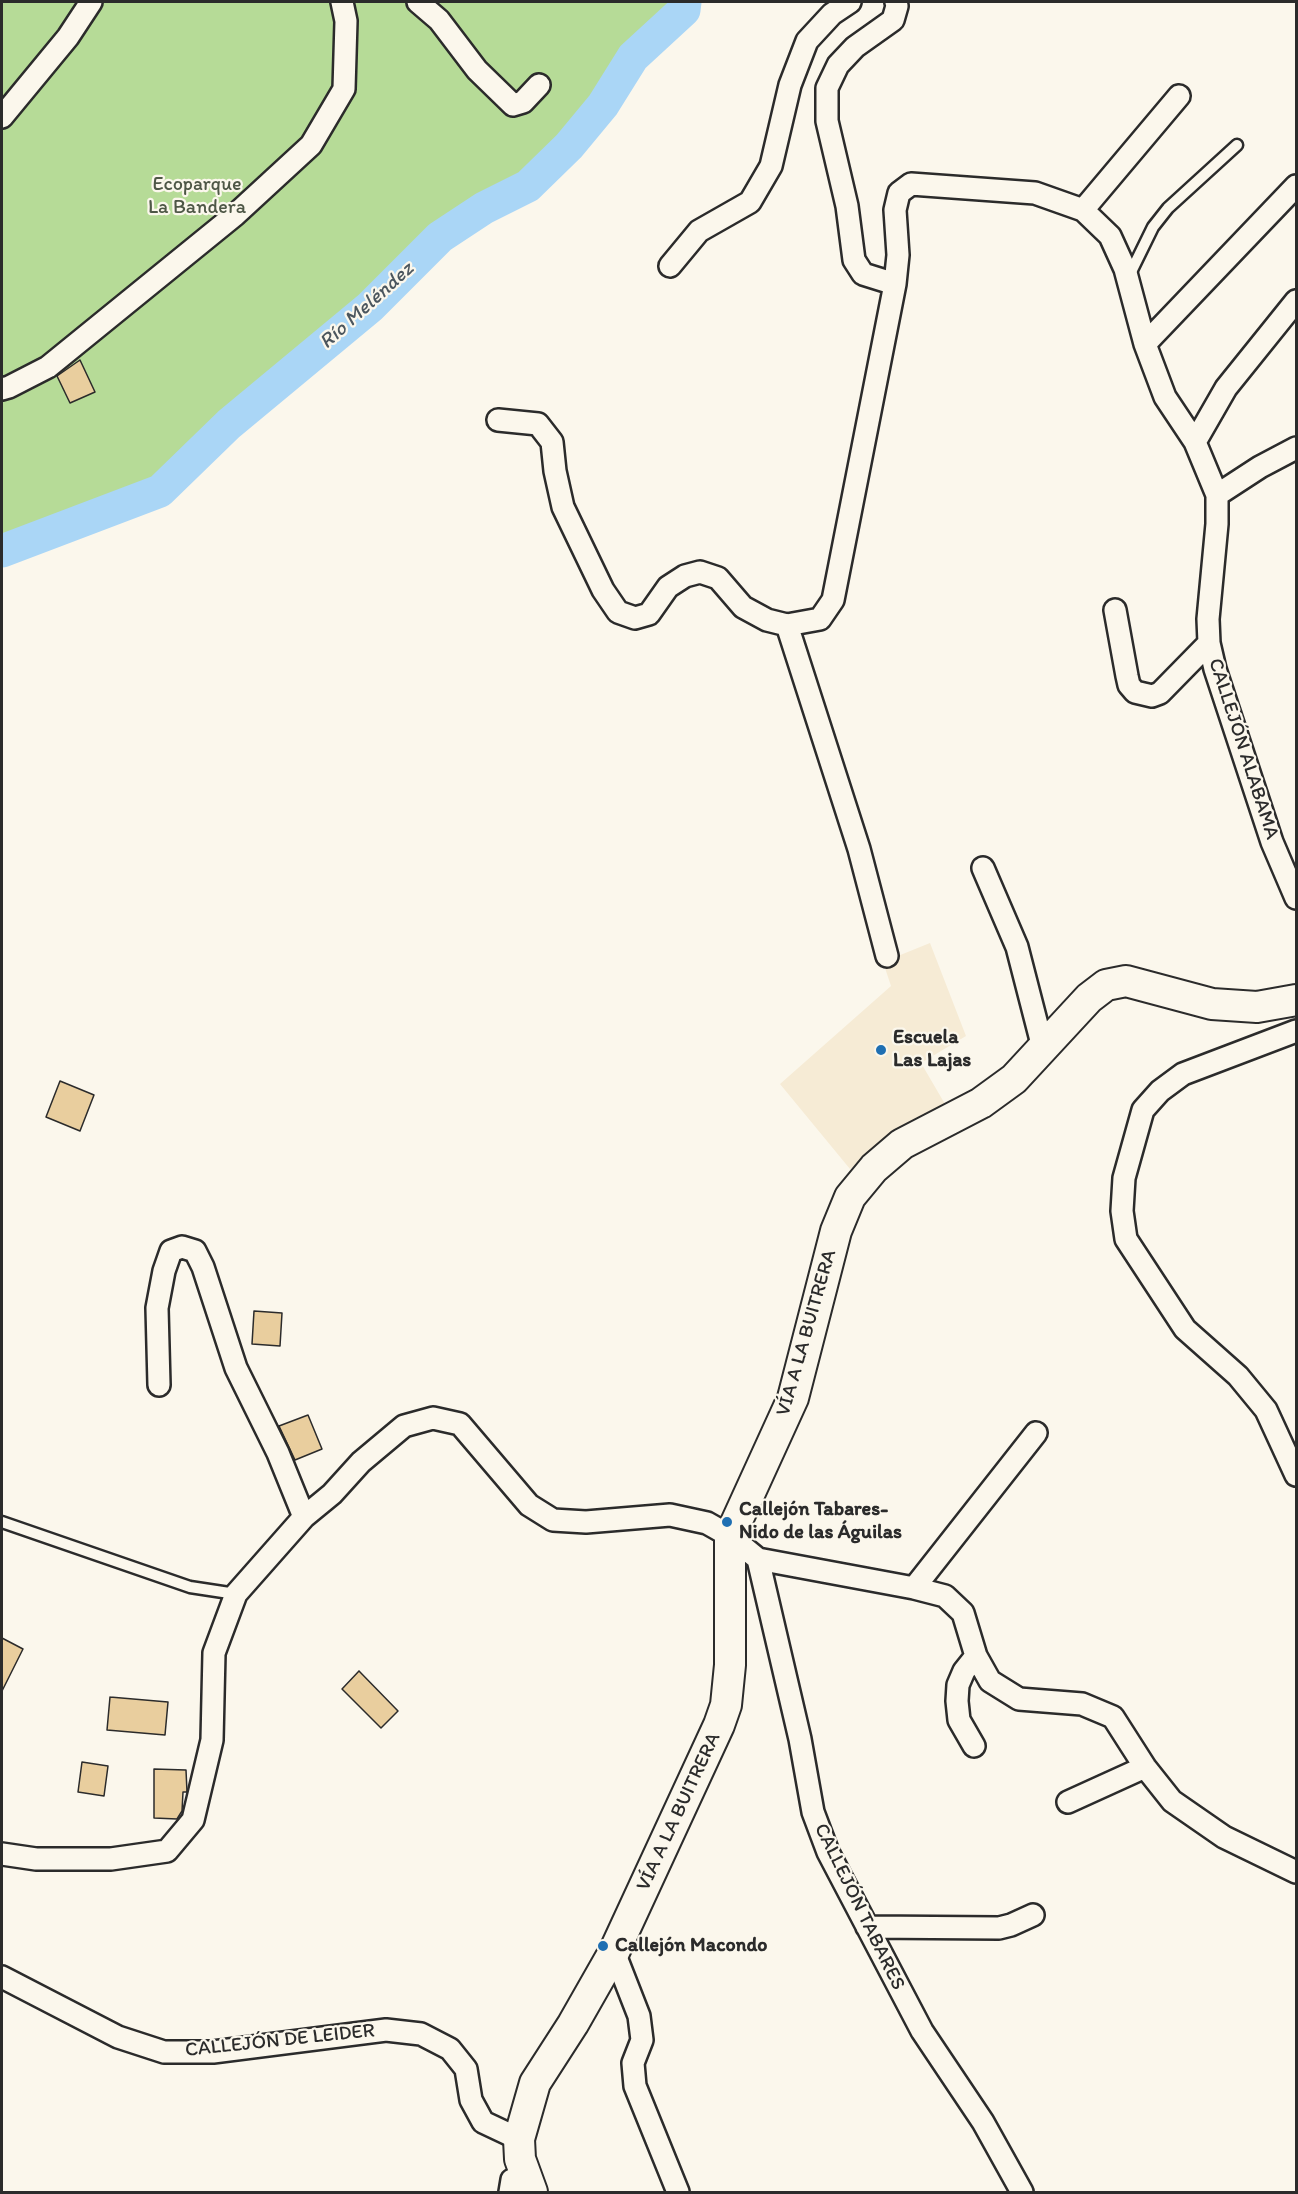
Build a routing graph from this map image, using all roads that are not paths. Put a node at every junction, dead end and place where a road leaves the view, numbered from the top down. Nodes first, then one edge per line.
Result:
1 (91, 2) edge
2 (342, 2) edge
3 (418, 2) edge
4 (850, 2) edge
5 (896, 2) edge
6 (539, 86) dead end
7 (1179, 96) dead end
8 (2, 117) edge
9 (1237, 145) dead end
10 (1296, 186) edge
11 (1083, 210) junction
12 (670, 266) dead end
13 (1128, 279) junction
14 (895, 284) junction
15 (1296, 300) edge
16 (1145, 344) junction
17 (2, 389) edge
18 (498, 420) dead end
19 (1195, 442) junction
20 (1296, 448) edge
21 (1217, 495) junction
22 (1115, 610) dead end
23 (787, 625) junction
24 (1209, 643) junction
25 (983, 868) dead end
26 (1296, 898) edge
27 (887, 956) dead end
28 (1296, 1000) edge
29 (1296, 1031) edge
30 (1043, 1048) junction
31 (159, 1385) dead end
32 (1036, 1433) dead end
33 (1296, 1475) edge
34 (304, 1517) junction
35 (2, 1522) edge
36 (730, 1536) junction
37 (758, 1559) junction
38 (914, 1588) junction
39 (236, 1594) junction
40 (976, 1656) junction
41 (974, 1746) dead end
42 (1146, 1767) junction
43 (1068, 1802) dead end
44 (2, 1854) edge
45 (1296, 1872) edge
46 (1032, 1915) dead end
47 (867, 1927) junction
48 (614, 1952) junction
49 (2, 1977) edge
50 (519, 2139) junction
51 (522, 2187) edge
52 (678, 2193) edge
53 (1022, 2193) edge

1 - 8 street
2 - 17 street
3 - 6 street
4 - 12 street
5 - 14 street
7 - 11 street
9 - 13 lane
10 - 16 street
11 - 13 street, CALLEJÓN ALABAMA
11 - 14 street, CALLEJÓN ALABAMA
13 - 16 street, CALLEJÓN ALABAMA
14 - 23 street
15 - 19 street
16 - 19 street, CALLEJÓN ALABAMA
18 - 23 street
19 - 21 street, CALLEJÓN ALABAMA
20 - 21 street
21 - 24 street, CALLEJÓN ALABAMA
22 - 24 street
23 - 27 street
24 - 26 street, CALLEJÓN ALABAMA
25 - 30 street
28 - 30 street, VÍA A LA BUITRERA
29 - 33 street
30 - 36 street, VÍA A LA BUITRERA
31 - 34 street
32 - 38 street
34 - 36 street
34 - 39 street
35 - 39 lane
36 - 37 street
36 - 48 street, VÍA A LA BUITRERA
37 - 38 street
37 - 47 street, CALLEJÓN TABARES
38 - 40 street
39 - 44 street
40 - 41 street
40 - 42 street
42 - 43 street
42 - 45 street
46 - 47 street
47 - 53 street, CALLEJÓN TABARES
48 - 50 street, VÍA A LA BUITRERA
48 - 52 street
49 - 50 street, CALLEJÓN DE LEIDER
50 - 51 street, VÍA A LA BUITRERA

